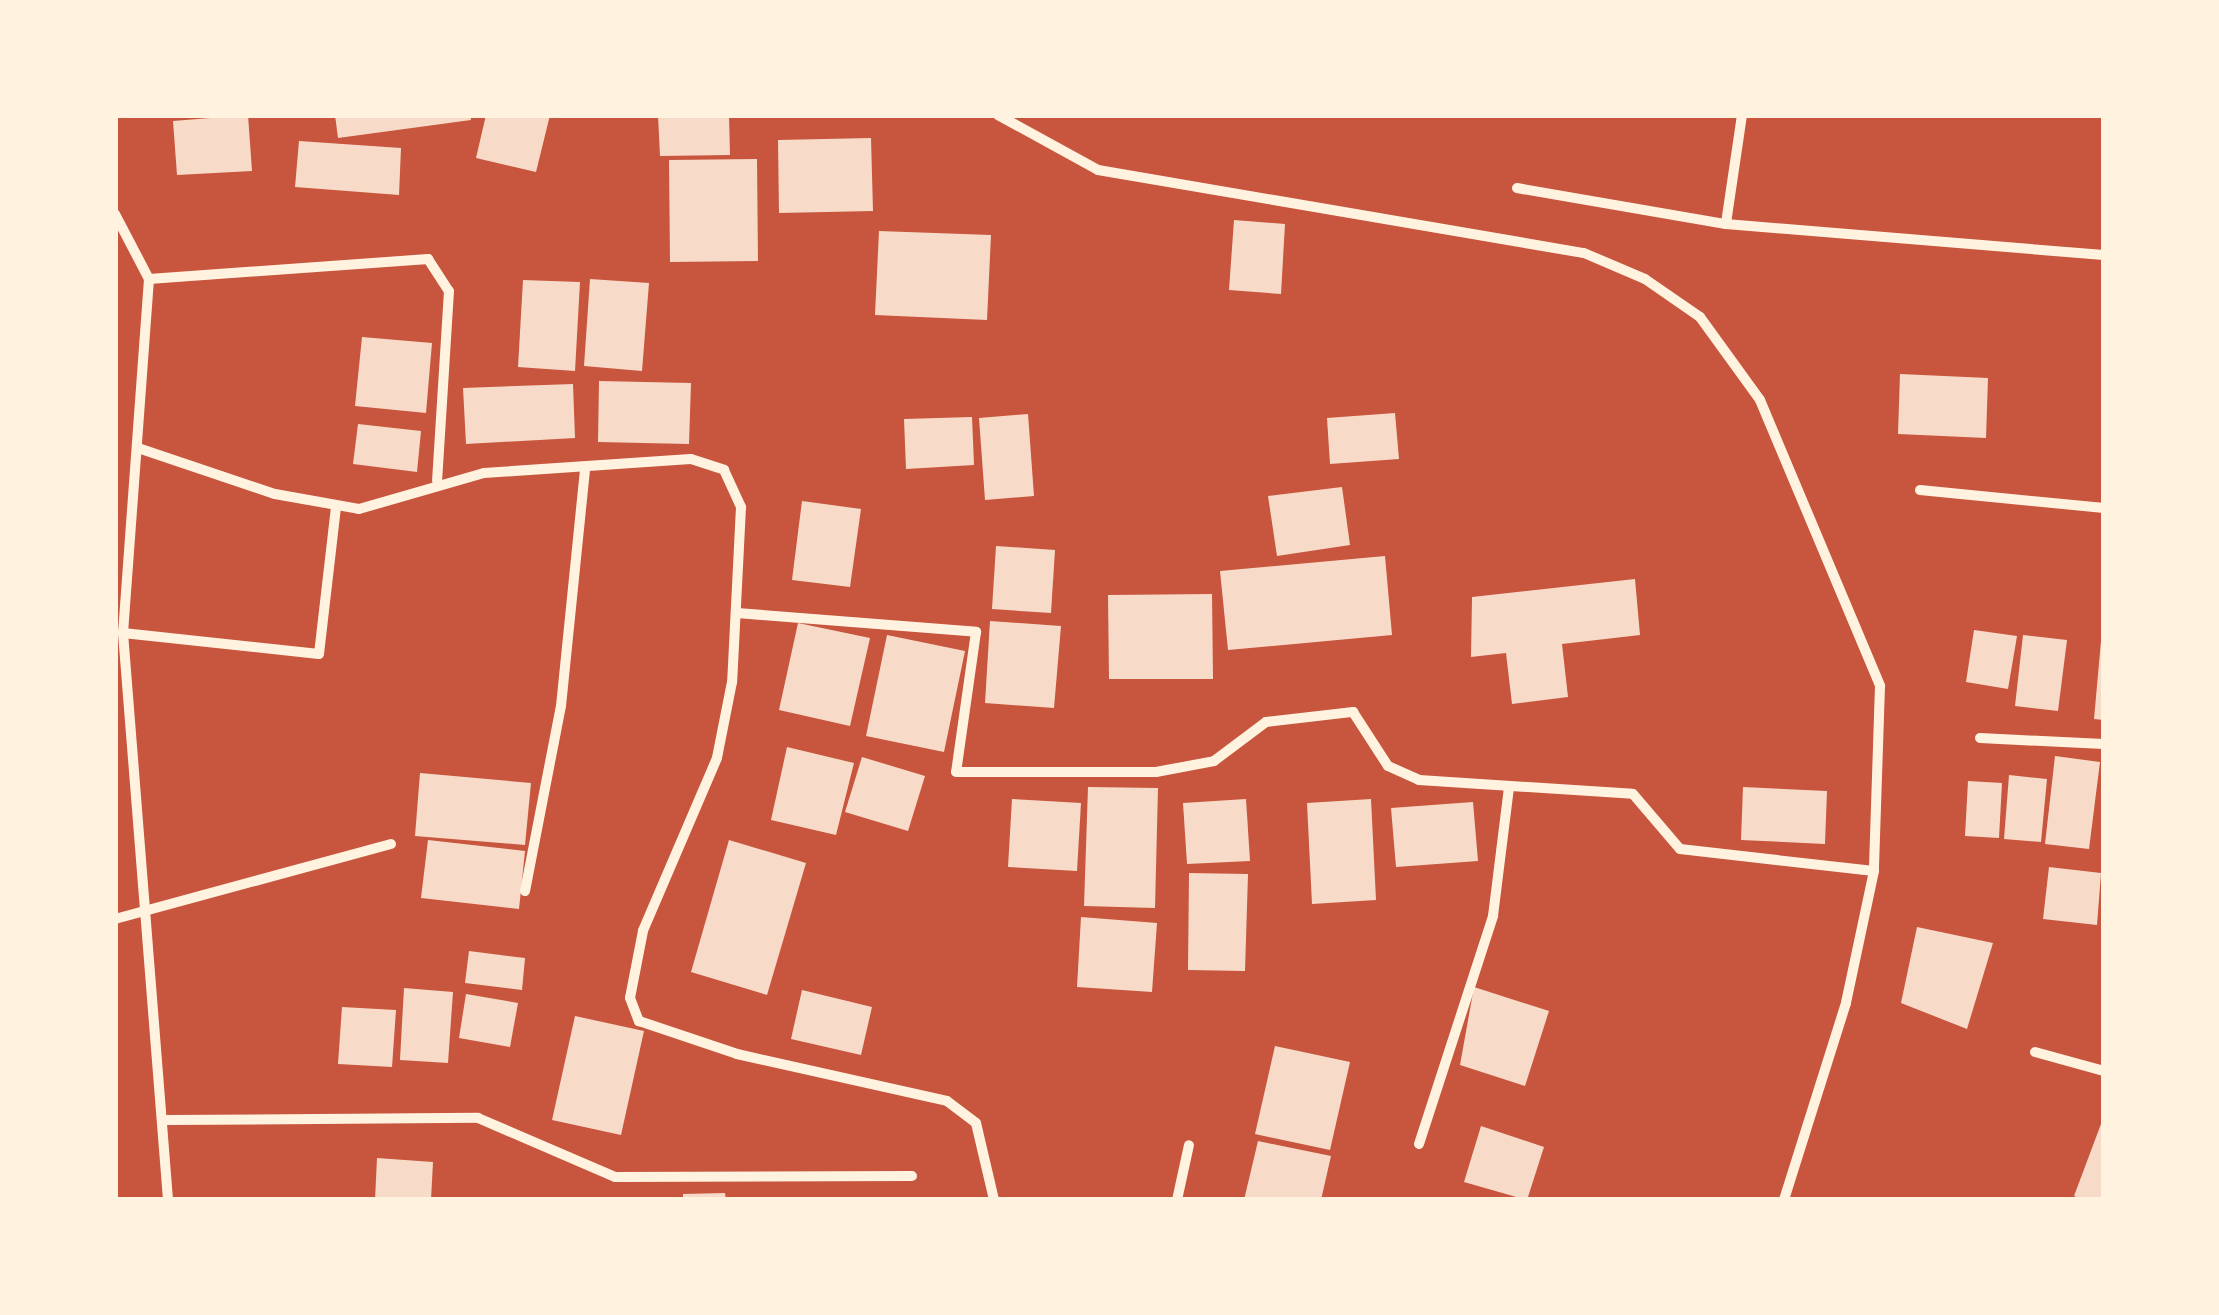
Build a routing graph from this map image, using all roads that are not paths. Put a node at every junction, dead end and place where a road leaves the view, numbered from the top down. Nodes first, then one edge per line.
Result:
1 (998, 115) edge
2 (1742, 115) edge
3 (1517, 188) dead end
4 (115, 214) edge
5 (1726, 224) junction
6 (2104, 255) edge
7 (149, 278) junction
8 (141, 448) junction
9 (584, 470) junction
10 (437, 482) junction
11 (1920, 490) dead end
12 (336, 507) junction
13 (2104, 508) edge
14 (737, 613) junction
15 (123, 634) junction
16 (1980, 738) dead end
17 (2104, 744) edge
18 (1509, 788) junction
19 (391, 844) dead end
20 (1874, 871) junction
21 (526, 891) dead end
22 (140, 917) junction
23 (115, 919) edge
24 (2035, 1052) dead end
25 (2104, 1071) edge
26 (166, 1120) junction
27 (1418, 1144) dead end
28 (1190, 1145) dead end
29 (912, 1176) dead end
30 (168, 1200) edge
31 (994, 1200) edge
32 (1177, 1200) edge
33 (1784, 1200) edge

1 - 20 street
2 - 5 street
3 - 5 street
4 - 7 street
5 - 6 street
7 - 8 street
7 - 10 street
8 - 12 street
8 - 15 street
9 - 10 street
9 - 14 street
9 - 21 street
10 - 12 street
11 - 13 street
12 - 15 street
14 - 18 street
14 - 31 street
15 - 22 street
16 - 17 street
18 - 20 street
18 - 27 street
19 - 22 street
20 - 33 street
22 - 23 street
22 - 26 street
24 - 25 street
26 - 29 street
26 - 30 street
28 - 32 street

